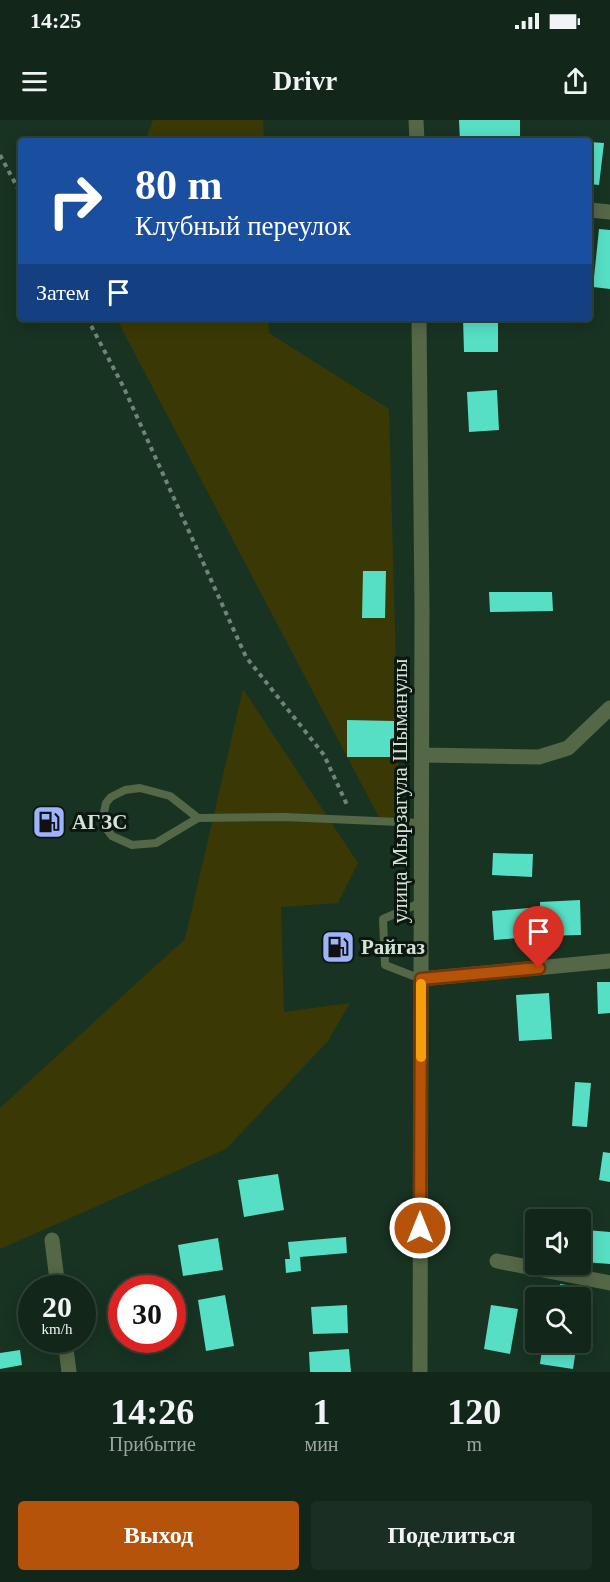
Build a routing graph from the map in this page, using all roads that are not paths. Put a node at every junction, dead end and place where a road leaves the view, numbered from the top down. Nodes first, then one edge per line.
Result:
1 (416, 120) edge
2 (417, 138) edge
3 (592, 210) edge
4 (610, 212) edge
5 (419, 321) edge
6 (610, 708) edge
7 (422, 755) junction
8 (198, 818) junction
9 (421, 823) junction
10 (420, 903) junction
11 (610, 961) edge
12 (421, 979) junction
13 (51, 1240) dead end
14 (497, 1261) dead end
15 (56, 1275) edge
16 (610, 1283) edge
17 (67, 1353) edge
18 (69, 1372) edge
19 (420, 1372) edge

1 - 2 street
3 - 4 street
5 - 7 street, улица Мырзагула Шыманулы
6 - 7 street
7 - 9 street, улица Мырзагула Шыманулы
8 - 8 lane
8 - 9 lane
9 - 10 street, улица Мырзагула Шыманулы
10 - 12 street, улица Мырзагула Шыманулы
10 - 12 lane
11 - 12 street
12 - 19 street, улица Мырзагула Шыманулы
13 - 15 street
14 - 16 street
17 - 18 street

